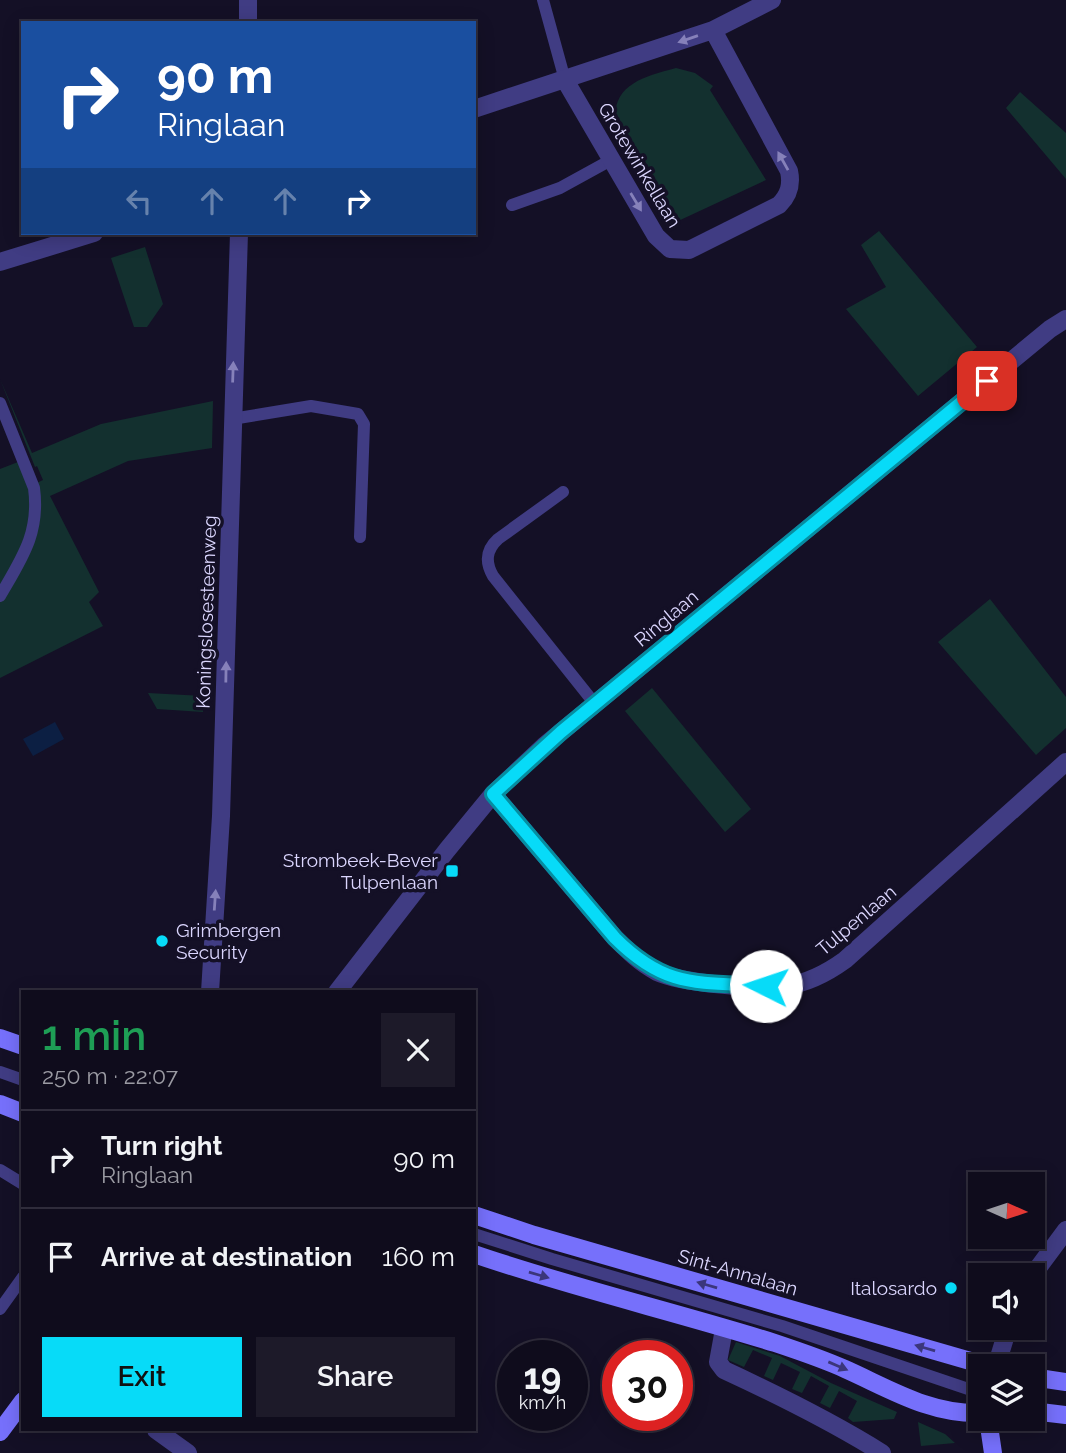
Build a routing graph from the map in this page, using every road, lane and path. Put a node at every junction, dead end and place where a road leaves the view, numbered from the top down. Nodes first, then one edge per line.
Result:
1 (543, 0) edge
2 (772, 0) edge
3 (250, 1) edge
4 (248, 21) edge
5 (713, 30) junction
6 (565, 80) junction
7 (476, 108) edge
8 (611, 160) junction
9 (512, 205) dead end
10 (88, 235) edge
11 (239, 235) edge
12 (0, 262) edge
13 (1066, 319) edge
14 (0, 403) edge
15 (232, 419) junction
16 (563, 492) dead end
17 (360, 537) dead end
18 (0, 596) edge
19 (595, 704) junction
20 (1066, 762) edge
21 (493, 794) junction
22 (210, 990) edge
23 (339, 990) edge
24 (0, 1038) edge
25 (21, 1045) edge
26 (0, 1072) edge
27 (21, 1079) edge
28 (0, 1104) edge
29 (21, 1112) edge
30 (0, 1170) edge
31 (21, 1183) edge
32 (476, 1216) edge
33 (1066, 1230) edge
34 (476, 1236) edge
35 (476, 1255) edge
36 (1042, 1263) edge
37 (21, 1280) edge
38 (0, 1309) edge
39 (724, 1329) junction
40 (968, 1360) edge
41 (1045, 1379) edge
42 (1066, 1382) edge
43 (968, 1389) edge
44 (21, 1404) edge
45 (968, 1413) edge
46 (1045, 1413) edge
47 (1066, 1415) edge
48 (157, 1431) edge
49 (990, 1431) edge
50 (0, 1432) edge
51 (188, 1453) edge
52 (882, 1453) edge
53 (993, 1453) edge

1 - 6 lane
2 - 5 street
3 - 4 street
5 -> 6 street
8 -> 5 street, Grotewinkellaan
6 - 7 street
6 - 8 street, Grotewinkellaan
8 - 9 lane
10 - 12 street
15 -> 11 street, Koningslosesteenweg
13 - 19 street, Ringlaan
14 - 18 lane
15 - 17 lane
22 -> 15 street, Koningslosesteenweg
16 - 19 lane
19 - 21 street, Ringlaan
20 - 21 street, Tulpenlaan
21 - 23 street, Ringlaan
24 - 25 main road
26 - 27 lane
28 - 29 main road
30 - 31 lane
40 -> 32 main road, Sint-Annalaan
33 - 36 street
34 - 43 lane, Sint-Annalaan
35 -> 39 main road
37 - 38 lane
39 -> 45 main road
39 - 52 street
41 - 42 main road
44 - 50 main road
46 - 47 main road
48 - 51 street
49 - 53 main road

